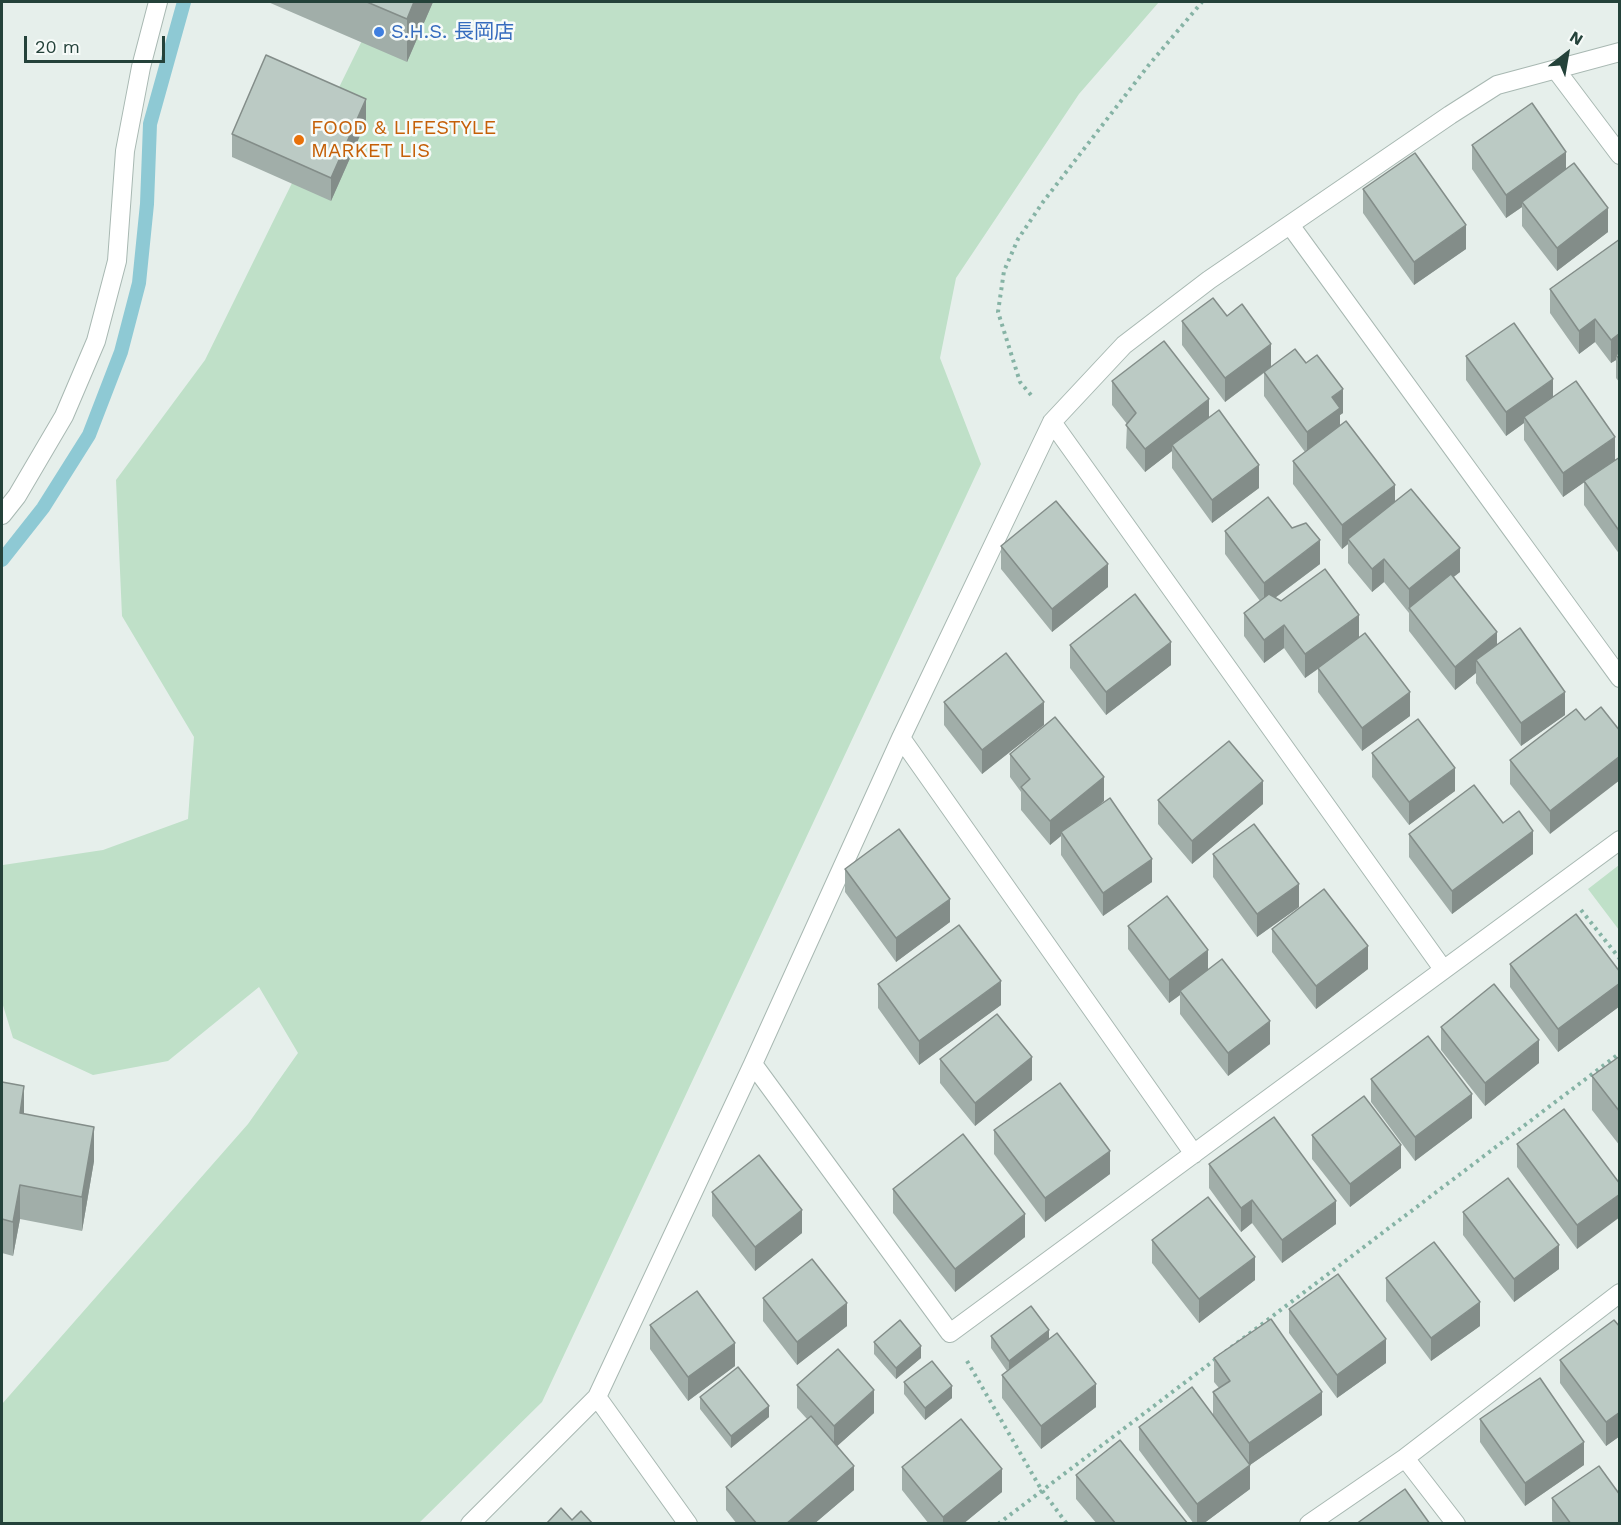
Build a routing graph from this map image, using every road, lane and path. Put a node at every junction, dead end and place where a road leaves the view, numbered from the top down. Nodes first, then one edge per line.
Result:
1 (158, 2) edge
2 (1202, 2) edge
3 (1620, 52) edge
4 (1556, 70) junction
5 (1620, 155) edge
6 (1290, 225) junction
7 (1052, 422) junction
8 (2, 515) edge
9 (1620, 678) edge
10 (901, 738) junction
11 (1620, 840) edge
12 (1560, 884) junction
13 (1620, 959) edge
14 (1443, 969) junction
15 (1620, 1053) edge
16 (753, 1064) junction
17 (1194, 1154) junction
18 (1620, 1293) edge
19 (950, 1333) junction
20 (597, 1397) junction
21 (1405, 1458) junction
22 (1041, 1490) junction
23 (470, 1524) edge
24 (688, 1524) edge
25 (998, 1524) edge
26 (1067, 1524) edge
27 (1309, 1524) edge
28 (1456, 1524) edge

1 - 8 street
2 - 7 path
3 - 4 street
4 - 5 street
4 - 6 street
6 - 7 street
6 - 9 street
7 - 10 street
7 - 14 street
10 - 16 street
10 - 17 street
11 - 12 street
12 - 13 path
12 - 14 street
14 - 17 street
15 - 22 path
16 - 19 street
16 - 20 street
17 - 19 street
18 - 21 street
19 - 22 path
20 - 23 street
20 - 24 street
21 - 27 street
21 - 28 street
22 - 25 path
22 - 26 path

